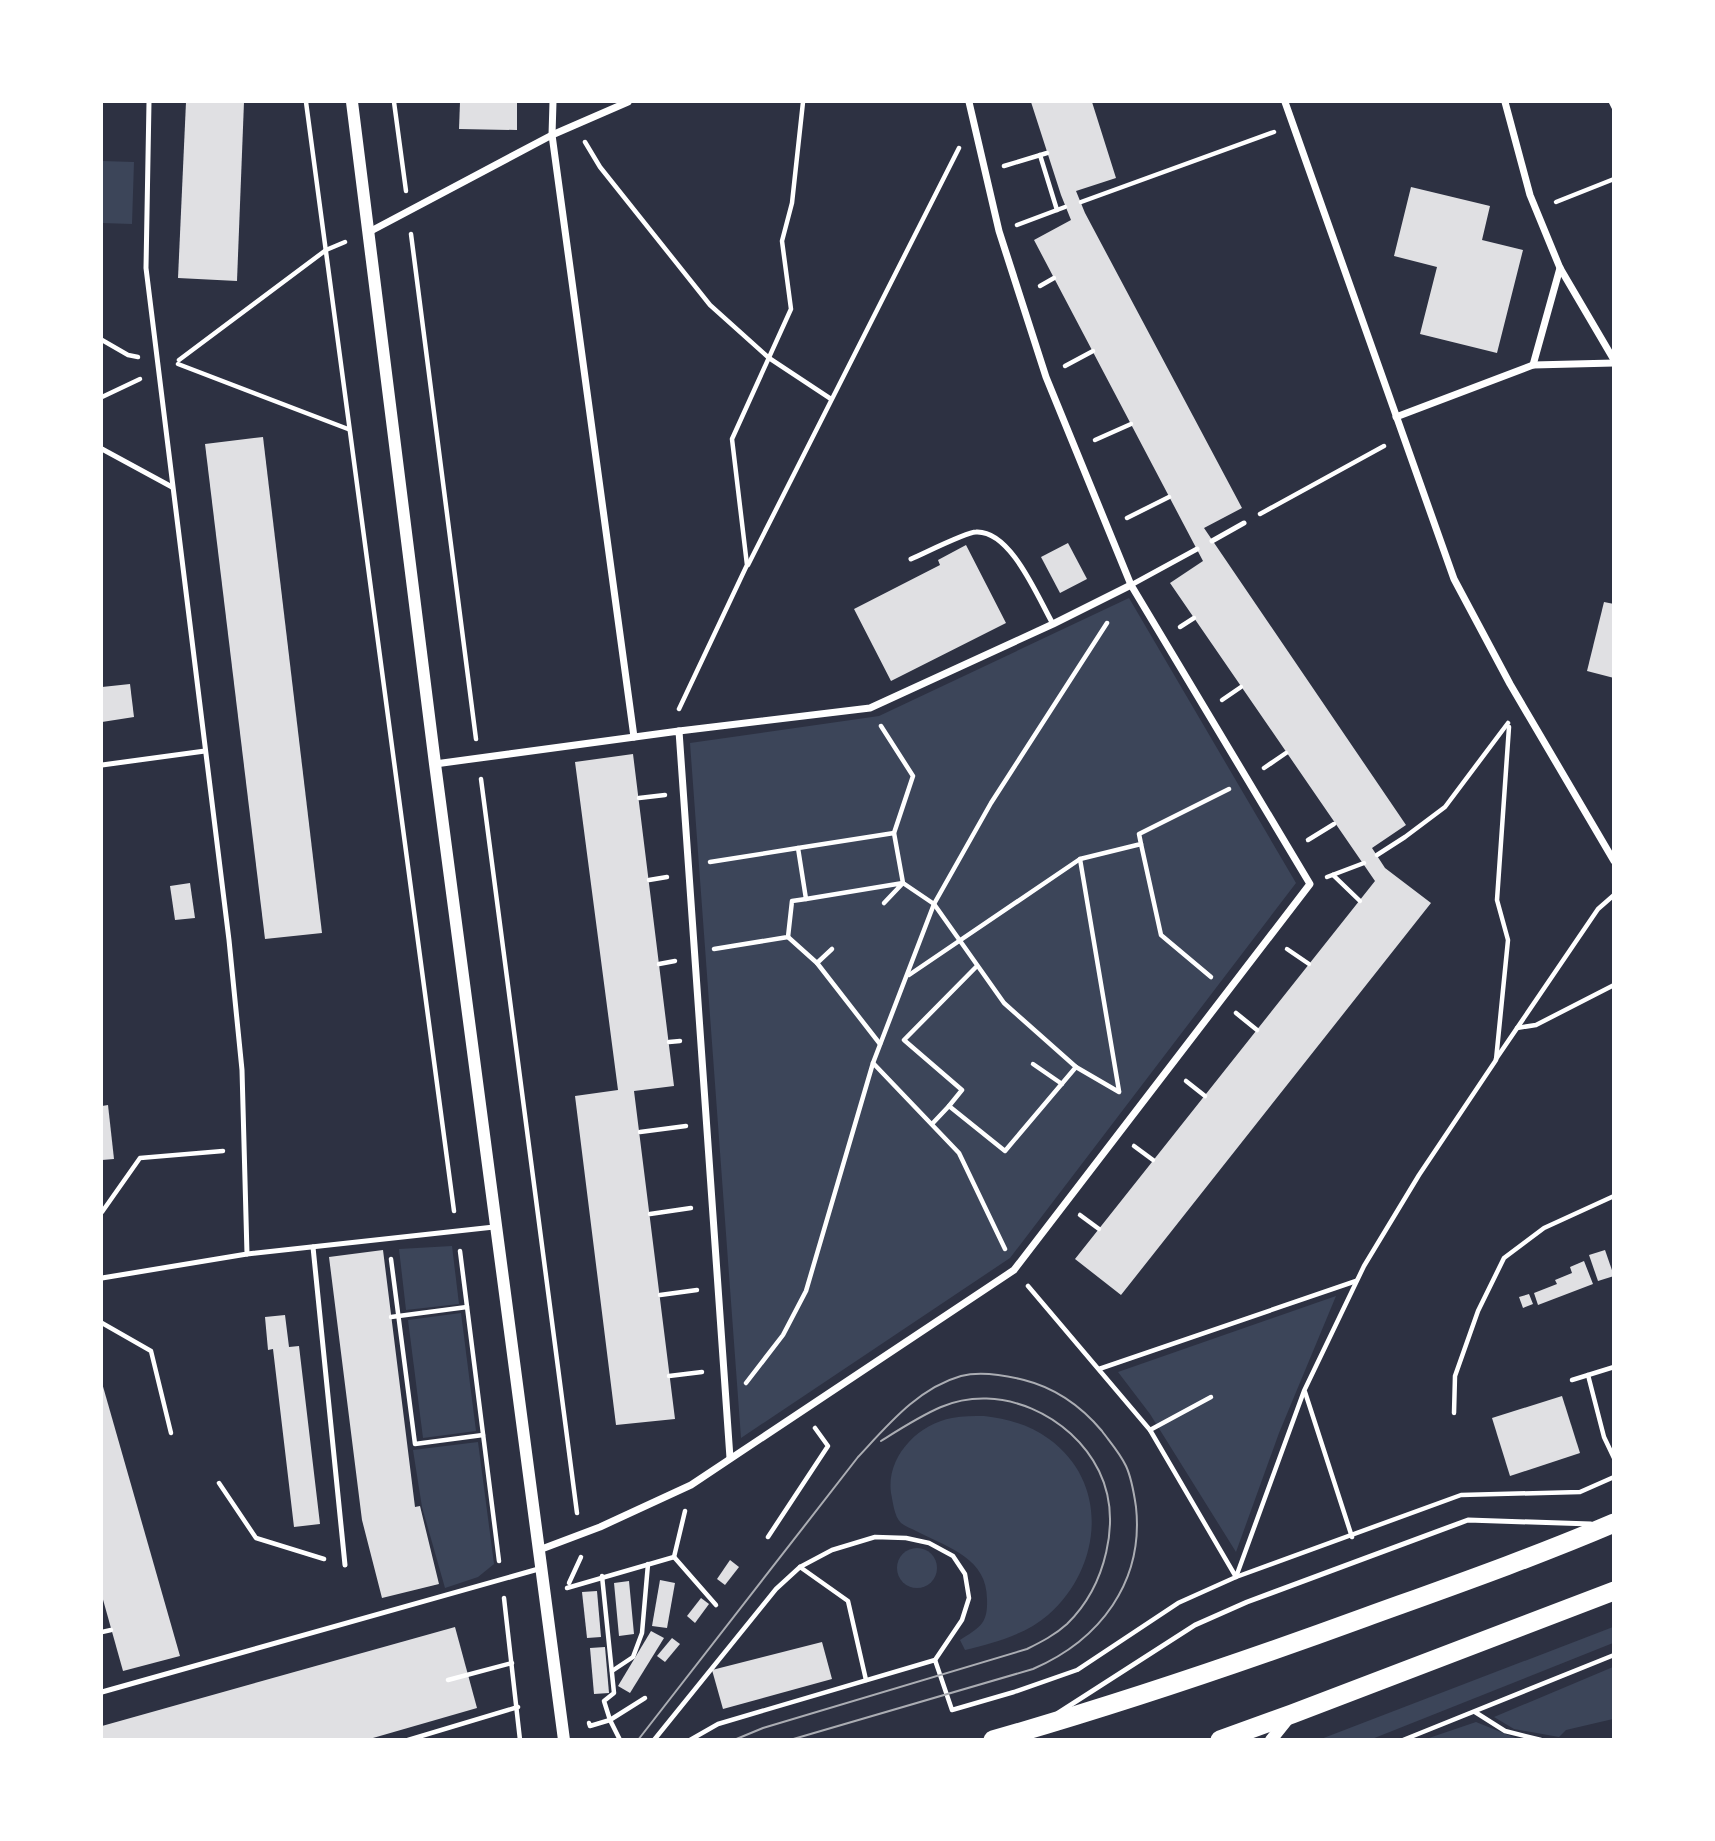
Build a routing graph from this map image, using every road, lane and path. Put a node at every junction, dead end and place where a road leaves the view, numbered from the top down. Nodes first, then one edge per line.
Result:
1 (149, 102) edge
2 (306, 102) edge
3 (352, 102) edge
4 (394, 102) edge
5 (553, 102) edge
6 (628, 102) edge
7 (803, 102) edge
8 (969, 102) edge
9 (1285, 102) edge
10 (1505, 102) edge
11 (1611, 102) edge
12 (1614, 108) edge
13 (575, 125) junction
14 (1293, 125) junction
15 (552, 135) junction
16 (977, 138) junction
17 (1047, 152) dead end
18 (1040, 155) junction
19 (985, 173) junction
20 (1614, 179) edge
21 (1081, 202) dead end
22 (1065, 207) dead end
23 (408, 210) junction
24 (1057, 210) junction
25 (1536, 210) junction
26 (999, 231) junction
27 (369, 232) junction
28 (326, 250) junction
29 (1560, 268) junction
30 (102, 340) edge
31 (1093, 351) dead end
32 (769, 358) junction
33 (1614, 361) edge
34 (157, 362) junction
35 (1533, 365) junction
36 (158, 370) junction
37 (1046, 377) junction
38 (102, 397) edge
39 (831, 399) junction
40 (1396, 417) junction
41 (1131, 424) dead end
42 (348, 429) junction
43 (1403, 436) junction
44 (102, 449) edge
45 (1076, 450) junction
46 (172, 487) junction
47 (1170, 497) dead end
48 (1244, 523) joint
49 (1107, 528) junction
50 (1212, 541) dead end
51 (1197, 549) dead end
52 (911, 559) dead end
53 (747, 565) junction
54 (1130, 586) junction
55 (1053, 624) junction
56 (870, 708) junction
57 (679, 731) junction
58 (634, 737) junction
59 (205, 751) junction
60 (478, 758) junction
61 (435, 764) junction
62 (102, 765) edge
63 (1247, 780) junction
64 (1334, 824) dead end
65 (894, 833) junction
66 (1141, 844) junction
67 (798, 848) junction
68 (1290, 851) junction
69 (1377, 855) dead end
70 (1080, 859) junction
71 (1614, 861) edge
72 (1364, 863) dead end
73 (688, 865) junction
74 (1333, 875) junction
75 (903, 883) junction
76 (1310, 884) junction
77 (1614, 895) edge
78 (806, 899) junction
79 (1360, 901) dead end
80 (884, 903) dead end
81 (934, 904) junction
82 (788, 937) junction
83 (959, 941) junction
84 (832, 949) dead end
85 (696, 951) junction
86 (817, 963) junction
87 (977, 966) junction
88 (907, 976) junction
89 (1614, 985) edge
90 (1228, 991) junction
91 (1517, 1028) junction
92 (880, 1045) junction
93 (1496, 1060) junction
94 (873, 1063) junction
95 (1033, 1064) dead end
96 (1076, 1067) junction
97 (1062, 1084) junction
98 (1119, 1092) junction
99 (948, 1106) junction
100 (1132, 1117) junction
101 (707, 1123) junction
102 (932, 1124) junction
103 (640, 1132) dead end
104 (244, 1150) junction
105 (1614, 1196) edge
106 (713, 1205) junction
107 (102, 1212) edge
108 (650, 1214) dead end
109 (496, 1227) junction
110 (457, 1232) junction
111 (388, 1239) junction
112 (313, 1247) junction
113 (247, 1254) junction
114 (1014, 1270) junction
115 (102, 1278) edge
116 (1357, 1280) junction
117 (718, 1287) junction
118 (660, 1295) dead end
119 (467, 1307) junction
120 (398, 1316) junction
121 (391, 1317) dead end
122 (102, 1323) edge
123 (1614, 1367) edge
124 (724, 1369) junction
125 (1099, 1369) junction
126 (1588, 1375) junction
127 (670, 1376) dead end
128 (1572, 1380) dead end
129 (1304, 1391) junction
130 (1211, 1397) dead end
131 (726, 1408) junction
132 (802, 1411) junction
133 (1454, 1413) dead end
134 (1150, 1430) junction
135 (171, 1433) dead end
136 (483, 1435) junction
137 (415, 1444) junction
138 (407, 1445) dead end
139 (730, 1458) junction
140 (1614, 1458) edge
141 (219, 1483) dead end
142 (691, 1485) junction
143 (1611, 1524) edge
144 (580, 1535) junction
145 (768, 1537) dead end
146 (539, 1550) junction
147 (674, 1557) junction
148 (1360, 1560) junction
149 (648, 1564) junction
150 (345, 1565) joint
151 (800, 1567) junction
152 (542, 1568) junction
153 (602, 1576) junction
154 (1236, 1577) junction
155 (502, 1580) junction
156 (566, 1588) junction
157 (1614, 1591) edge
158 (569, 1600) dead end
159 (716, 1605) dead end
160 (111, 1630) dead end
161 (102, 1632) edge
162 (1614, 1655) edge
163 (935, 1660) junction
164 (512, 1663) junction
165 (612, 1671) junction
166 (448, 1680) dead end
167 (866, 1680) junction
168 (102, 1692) edge
169 (645, 1698) dead end
170 (518, 1707) junction
171 (1475, 1712) junction
172 (587, 1714) dead end
173 (1292, 1714) junction
174 (610, 1720) junction
175 (1035, 1728) junction
176 (408, 1740) edge
177 (520, 1740) edge
178 (564, 1740) edge
179 (620, 1740) edge
180 (654, 1740) edge
181 (690, 1740) edge
182 (993, 1740) edge
183 (1220, 1740) edge
184 (1271, 1740) edge
185 (1403, 1740) edge
186 (1541, 1740) edge

1 - 34 lane
2 - 28 path
3 - 27 street
4 - 23 path
5 - 15 street
6 - 13 street
7 - 32 path
8 - 16 street
9 - 14 street
10 - 25 street
11 - 12 path
13 - 15 street
13 - 32 path
14 - 21 path
14 - 40 street
15 - 23 street
15 - 58 street
16 - 19 street
16 - 39 path
17 - 18 path
18 - 19 path
18 - 24 path
19 - 26 street
20 - 25 path
22 - 24 path
23 - 27 street
23 - 60 path
24 - 26 path
25 - 29 street
26 - 37 street
27 - 28 path
27 - 61 street
28 - 42 path
28 - 42 path
29 - 33 street
29 - 35 street
30 - 34 path
31 - 37 path
32 - 39 path
32 - 53 path
33 - 35 street
34 - 36 lane
35 - 40 street
36 - 38 path
36 - 46 lane
37 - 45 street
39 - 53 path
40 - 43 street
41 - 45 path
42 - 110 path
43 - 48 path
43 - 71 street
44 - 46 lane
45 - 49 street
46 - 59 lane
47 - 49 path
48 - 50 lane
49 - 54 street
51 - 54 lane
52 - 55 lane
53 - 57 path
54 - 55 street
54 - 63 street
54 - 81 path
55 - 56 street
56 - 57 street
56 - 65 path
57 - 58 street
57 - 73 street
58 - 60 street
59 - 62 lane
59 - 104 lane
60 - 61 street
60 - 144 path
61 - 109 street
63 - 66 path
63 - 68 street
64 - 68 path
65 - 67 path
65 - 75 path
66 - 70 path
66 - 90 path
67 - 73 path
67 - 78 path
68 - 76 street
69 - 93 path
70 - 83 path
70 - 98 path
72 - 74 path
73 - 85 street
74 - 76 path
74 - 79 path
75 - 78 path
75 - 80 path
75 - 81 path
76 - 90 street
77 - 91 path
78 - 82 path
81 - 83 path
81 - 88 path
82 - 85 path
82 - 86 path
83 - 87 path
83 - 88 path
84 - 86 path
85 - 101 street
86 - 92 path
87 - 96 path
87 - 99 path
88 - 92 path
89 - 91 path
90 - 100 street
91 - 93 path
92 - 94 path
93 - 116 path
94 - 102 path
94 - 131 path
95 - 97 path
96 - 97 path
96 - 98 path
97 - 99 path
98 - 100 path
99 - 102 path
100 - 114 street
101 - 103 path
101 - 106 street
102 - 114 path
104 - 107 path
104 - 113 lane
105 - 133 path
106 - 108 path
106 - 117 street
109 - 110 lane
109 - 146 street
110 - 111 lane
110 - 119 path
111 - 112 lane
111 - 120 path
112 - 113 lane
112 - 150 lane
113 - 115 lane
114 - 125 path
114 - 132 street
116 - 125 path
116 - 129 path
117 - 118 path
117 - 124 street
119 - 120 path
119 - 136 path
120 - 121 path
120 - 137 path
122 - 135 path
123 - 126 path
124 - 127 path
124 - 131 street
125 - 134 path
126 - 128 path
126 - 140 path
129 - 148 path
129 - 154 path
130 - 134 path
131 - 139 street
132 - 139 street
132 - 145 path
134 - 154 path
136 - 137 path
136 - 155 path
137 - 138 path
139 - 142 street
141 - 150 path
142 - 144 street
142 - 147 path
143 - 148 lane
143 - 175 highway
144 - 146 street
144 - 156 path
146 - 152 street
147 - 149 path
147 - 159 path
148 - 175 lane
149 - 153 path
149 - 165 path
151 - 163 path
151 - 167 path
151 - 180 path
152 - 155 lane
152 - 178 street
153 - 156 path
153 - 165 path
154 - 163 path
155 - 164 path
155 - 168 lane
156 - 158 path
157 - 173 highway
160 - 161 path
162 - 171 path
163 - 167 path
164 - 166 path
164 - 170 path
165 - 174 path
167 - 181 path
169 - 174 path
170 - 176 path
170 - 177 path
171 - 185 path
171 - 186 path
172 - 174 path
173 - 183 highway
173 - 184 street
174 - 179 path
175 - 182 highway

